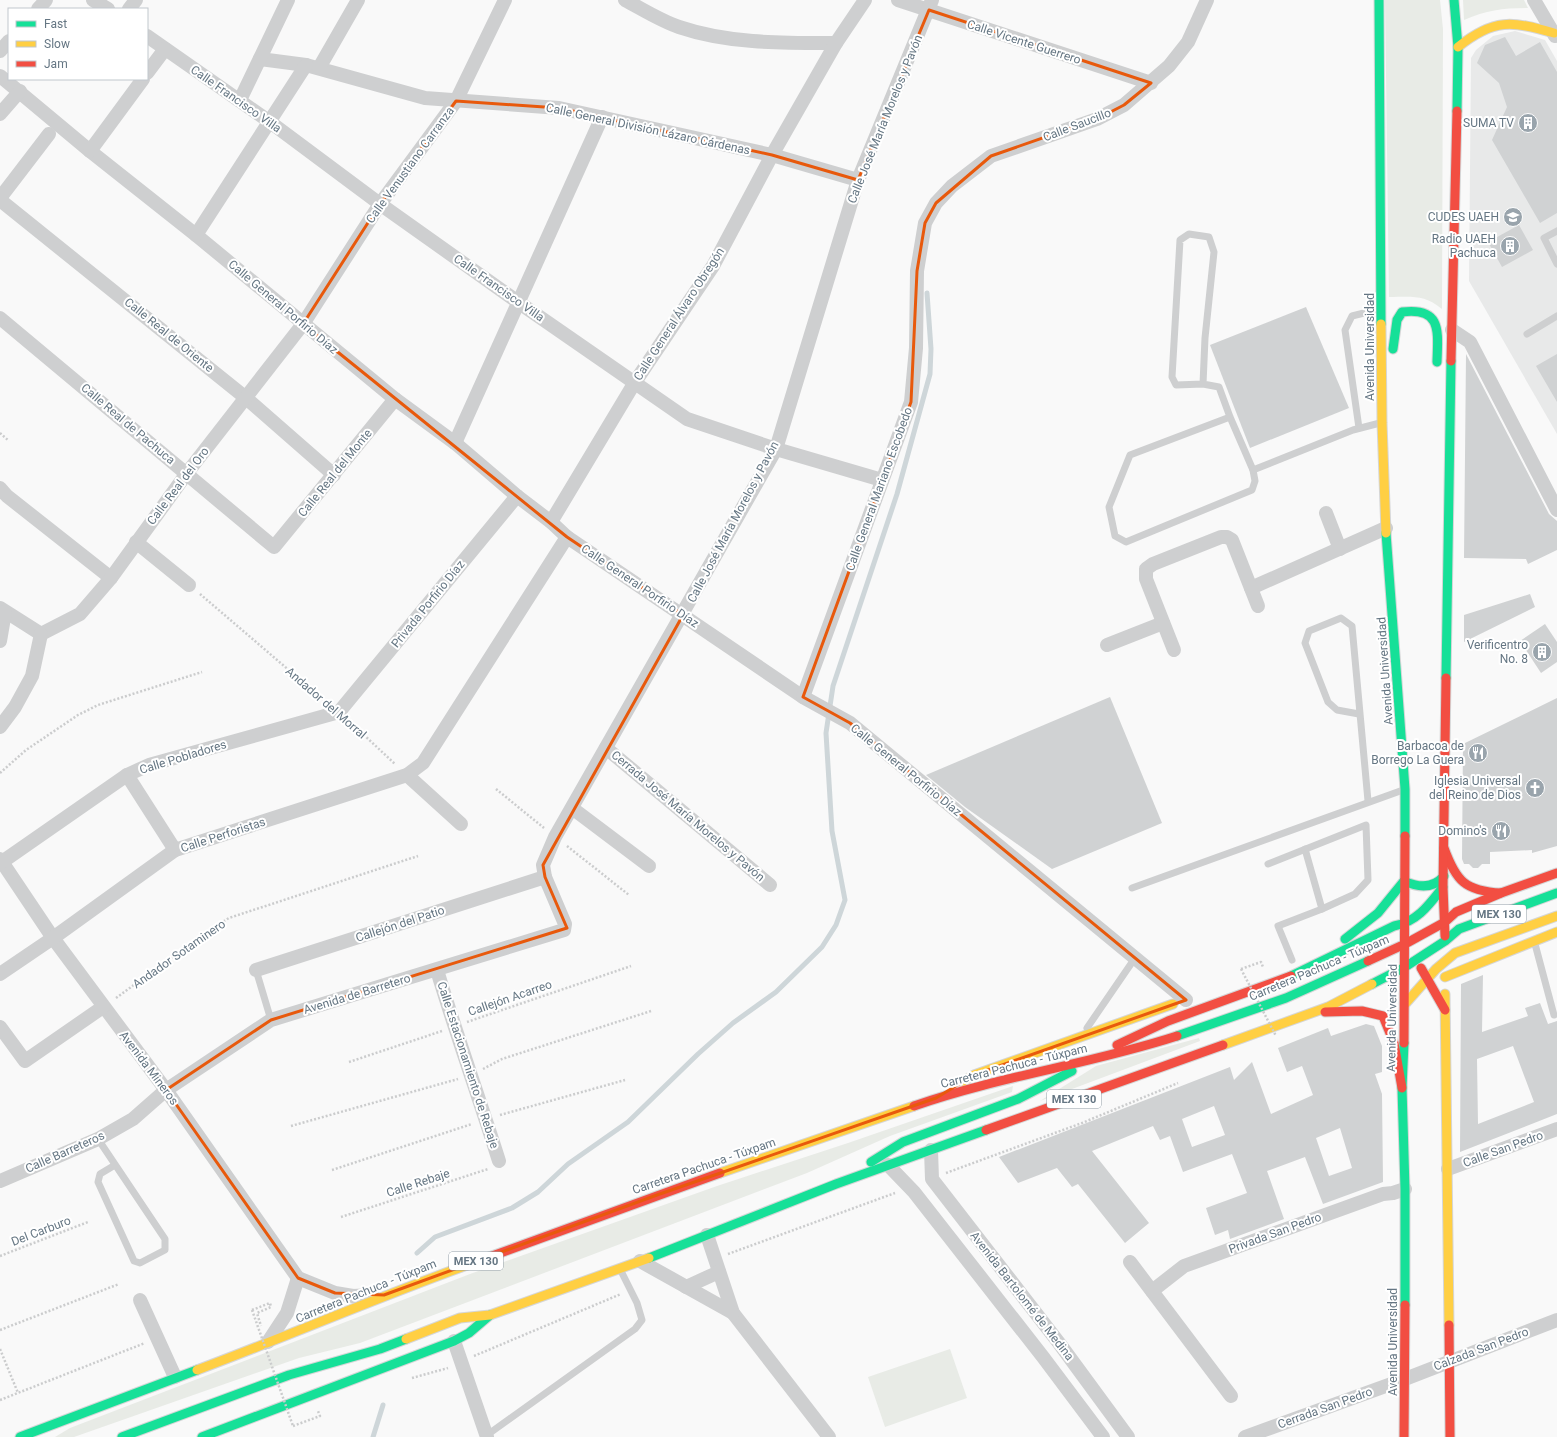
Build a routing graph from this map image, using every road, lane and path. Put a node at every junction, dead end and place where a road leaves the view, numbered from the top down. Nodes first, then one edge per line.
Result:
1 (46, 0) edge
2 (93, 0) edge
3 (136, 0) edge
4 (288, 0) edge
5 (358, 0) edge
6 (504, 0) edge
7 (625, 0) edge
8 (865, 0) edge
9 (898, 0) edge
10 (1207, 0) edge
11 (1379, 0) edge
12 (1454, 0) edge
13 (1534, 0) edge
14 (930, 5) edge
15 (39, 8) edge
16 (106, 8) edge
17 (130, 8) edge
18 (1555, 36) edge
19 (148, 37) edge
20 (8, 42) edge
21 (836, 43) junction
22 (1458, 47) junction
23 (165, 49) junction
24 (0, 51) edge
25 (260, 59) junction
26 (312, 66) junction
27 (148, 72) edge
28 (0, 76) edge
29 (142, 80) edge
30 (1151, 84) junction
31 (20, 91) junction
32 (240, 100) junction
33 (456, 100) junction
34 (0, 114) edge
35 (602, 117) junction
36 (270, 122) junction
37 (49, 134) dead end
38 (90, 151) junction
39 (772, 154) junction
40 (858, 180) junction
41 (952, 186) joint
42 (0, 199) edge
43 (380, 204) junction
44 (1557, 230) edge
45 (196, 235) junction
46 (1557, 264) edge
47 (518, 302) junction
48 (1382, 308) junction
49 (1557, 316) edge
50 (0, 318) edge
51 (303, 324) junction
52 (1452, 330) junction
53 (1527, 334) dead end
54 (1392, 358) dead end
55 (1391, 372) dead end
56 (1437, 373) dead end
57 (635, 382) junction
58 (1203, 384) junction
59 (246, 398) junction
60 (395, 399) junction
61 (1230, 417) junction
62 (1382, 423) junction
63 (1359, 428) junction
64 (0, 433) edge
65 (9, 441) dead end
66 (454, 443) junction
67 (776, 449) junction
68 (1253, 470) junction
69 (1440, 471) dead end
70 (187, 473) junction
71 (334, 475) junction
72 (882, 480) junction
73 (0, 488) edge
74 (1448, 488) junction
75 (517, 496) junction
76 (1557, 510) edge
77 (1326, 513) dead end
78 (551, 522) junction
79 (1386, 528) junction
80 (567, 537) junction
81 (136, 542) junction
82 (274, 547) joint
83 (1340, 549) junction
84 (111, 578) junction
85 (189, 585) joint
86 (1251, 588) junction
87 (1258, 606) dead end
88 (3, 610) edge
89 (683, 615) junction
90 (1163, 623) junction
91 (41, 634) junction
92 (0, 641) edge
93 (1107, 645) dead end
94 (1174, 650) dead end
95 (202, 672) dead end
96 (807, 700) junction
97 (339, 712) junction
98 (1359, 714) junction
99 (0, 727) edge
100 (606, 748) junction
101 (0, 773) edge
102 (127, 775) junction
103 (407, 775) junction
104 (1405, 789) junction
105 (1368, 802) junction
106 (572, 808) junction
107 (461, 824) dead end
108 (1444, 848) junction
109 (1304, 849) junction
110 (175, 850) junction
111 (418, 856) dead end
112 (1, 860) edge
113 (1268, 864) dead end
114 (649, 866) dead end
115 (544, 871) junction
116 (1557, 873) edge
117 (1444, 876) junction
118 (1404, 882) junction
119 (770, 884) dead end
120 (1443, 887) junction
121 (1132, 888) dead end
122 (1501, 893) junction
123 (1557, 893) edge
124 (1322, 909) junction
125 (1557, 916) edge
126 (1417, 917) junction
127 (1444, 922) junction
128 (1404, 925) junction
129 (1528, 925) junction
130 (1430, 930) junction
131 (1557, 932) edge
132 (53, 938) junction
133 (1534, 940) junction
134 (1445, 941) junction
135 (1334, 943) dead end
136 (1405, 944) junction
137 (1135, 958) junction
138 (1296, 959) joint
139 (1415, 959) junction
140 (1261, 962) dead end
141 (1446, 962) junction
142 (1282, 964) dead end
143 (631, 966) dead end
144 (1405, 967) junction
145 (256, 970) joint
146 (437, 970) junction
147 (0, 974) edge
148 (1445, 977) junction
149 (1428, 978) junction
150 (1190, 998) joint
151 (104, 1007) junction
152 (1405, 1007) junction
153 (1445, 1010) junction
154 (1312, 1013) junction
155 (1554, 1015) dead end
156 (271, 1020) junction
157 (0, 1027) edge
158 (454, 1027) junction
159 (1082, 1035) junction
160 (1276, 1036) dead end
161 (1096, 1058) junction
162 (349, 1062) dead end
163 (1402, 1088) junction
164 (166, 1090) junction
165 (936, 1098) junction
166 (1557, 1129) edge
167 (98, 1139) junction
168 (931, 1150) junction
169 (499, 1161) joint
170 (115, 1165) junction
171 (888, 1165) junction
172 (1448, 1169) junction
173 (0, 1181) edge
174 (836, 1184) junction
175 (1405, 1189) junction
176 (341, 1217) dead end
177 (88, 1222) dead end
178 (707, 1235) junction
179 (0, 1256) edge
180 (640, 1261) junction
181 (1130, 1262) dead end
182 (620, 1268) junction
183 (719, 1272) junction
184 (298, 1278) junction
185 (119, 1284) dead end
186 (686, 1287) junction
187 (1152, 1291) junction
188 (384, 1294) junction
189 (140, 1300) dead end
190 (257, 1313) dead end
191 (733, 1313) junction
192 (490, 1315) junction
193 (1557, 1320) edge
194 (0, 1330) edge
195 (157, 1338) junction
196 (454, 1342) junction
197 (1059, 1343) junction
198 (267, 1344) junction
199 (0, 1349) edge
200 (1043, 1356) junction
201 (1450, 1361) junction
202 (175, 1377) junction
203 (1405, 1378) junction
204 (18, 1394) junction
205 (1231, 1396) dead end
206 (0, 1400) edge
207 (90, 1411) junction
208 (320, 1416) dead end
209 (487, 1436) edge
210 (20, 1437) edge
211 (49, 1437) edge
212 (122, 1437) edge
213 (202, 1437) edge
214 (829, 1437) edge
215 (1103, 1437) edge
216 (1128, 1437) edge
217 (1245, 1437) edge
218 (1404, 1437) edge
219 (1450, 1437) edge

1 - 15 street
2 - 16 street
3 - 17 street
4 - 25 street
5 - 26 street
6 - 33 street, Calle Venustiano Carranza
7 - 21 street
8 - 21 street, Calle General Álvaro Obregón
9 - 14 street, Calle Vicente Guerrero
10 - 30 street, Calle Saucillo
11 - 48 main road, Avenida Universidad
12 - 22 main road
13 - 18 street
14 - 30 street, Calle Vicente Guerrero
14 - 40 street, Calle José María Morelos y Pavón
18 - 22 main road
19 - 23 street, Calle Francisco Villa
20 - 24 street
21 - 39 street, Calle General Álvaro Obregón
22 - 52 main road
23 - 27 street
23 - 32 street, Calle Francisco Villa
25 - 26 street, Calle General División Lázaro Cárdenas
25 - 32 street
26 - 33 street, Calle General División Lázaro Cárdenas
26 - 36 street
28 - 31 street, Calle General Porfirio Díaz
29 - 38 street
30 - 41 street, Calle Saucillo
31 - 34 street
31 - 38 street, Calle General Porfirio Díaz
32 - 36 street, Calle Francisco Villa
33 - 35 street, Calle General División Lázaro Cárdenas
33 - 43 street, Calle Venustiano Carranza
35 - 39 street, Calle General División Lázaro Cárdenas
35 - 47 street
36 - 43 street, Calle Francisco Villa
36 - 45 street
37 - 42 street
38 - 45 street, Calle General Porfirio Díaz
39 - 40 street, Calle General División Lázaro Cárdenas
39 - 57 street, Calle General Álvaro Obregón
40 - 67 street, Calle José María Morelos y Pavón
41 - 72 street, Calle General Mariano Escobedo
42 - 59 street, Calle Real de Oriente
43 - 47 street, Calle Francisco Villa
43 - 51 street, Calle Venustiano Carranza
44 - 46 lane
45 - 51 street, Calle General Porfirio Díaz
47 - 57 street, Calle Francisco Villa
47 - 66 street
48 - 62 main road, Avenida Universidad
48 - 63 lane
49 - 53 lane
50 - 70 street, Calle Real de Pachuca
51 - 59 street, Calle Real del Oro
51 - 60 street, Calle General Porfirio Díaz
52 - 74 main road
52 - 76 street
54 - 56 main road
55 - 62 main road
57 - 67 street, Calle Francisco Villa
57 - 78 street, Calle General Álvaro Obregón
58 - 58 lane
58 - 61 lane
59 - 70 street, Calle Real del Oro
59 - 71 street, Calle Real de Oriente
60 - 66 street, Calle General Porfirio Díaz
60 - 71 street, Calle Real del Monte
61 - 68 lane
61 - 68 lane
62 - 63 lane
62 - 79 main road, Avenida Universidad
63 - 68 lane
64 - 65 path
66 - 75 street, Calle General Porfirio Díaz
67 - 72 street, Calle Francisco Villa
67 - 89 street, Calle José María Morelos y Pavón
69 - 74 main road
70 - 81 street, Calle Real del Oro
70 - 82 street, Calle Real de Pachuca
71 - 82 street, Calle Real del Monte
72 - 96 street, Calle General Mariano Escobedo
73 - 84 street
74 - 108 main road
75 - 78 street, Calle General Porfirio Díaz
75 - 97 street, Privada Porfirio Díaz
77 - 83 street
78 - 80 street, Calle General Porfirio Díaz
79 - 83 street
79 - 104 main road, Avenida Universidad
80 - 89 street, Calle General Porfirio Díaz
80 - 103 street, Calle General Porfirio Díaz
81 - 84 street, Calle Real del Oro
81 - 85 street
83 - 86 street
84 - 91 street, Calle Real del Oro
85 - 97 path, Andador del Morral
86 - 87 street
86 - 90 street
88 - 91 street
88 - 92 street
89 - 96 street, Calle General Porfirio Díaz
89 - 100 street, Calle José María Morelos y Pavón
90 - 93 street
90 - 94 street
91 - 99 street
95 - 101 path
96 - 137 street, Calle General Porfirio Díaz
97 - 102 street, Calle Pobladores
97 - 103 path, Andador del Morral
98 - 98 lane
98 - 105 lane
100 - 106 street, Calle José María Morelos y Pavón
100 - 119 street, Cerrada José María Morelos y Pavón
102 - 110 street
102 - 112 street, Calle Pobladores
103 - 107 street
103 - 110 street, Calle Perforistas
104 - 105 lane
104 - 118 main road, Avenida Universidad
105 - 121 lane
106 - 114 street
106 - 115 street, Calle José María Morelos y Pavón
108 - 117 main road
108 - 122 main road
109 - 113 lane
109 - 124 lane
109 - 124 lane
110 - 132 street, Calle Perforistas
111 - 151 path, Andador Sotaminero
112 - 132 street, Avenida Mineros
115 - 145 street, Callejón del Patio
115 - 146 street, Avenida de Barretero
116 - 122 main road, MEX 130
117 - 118 main road
117 - 120 main road
118 - 126 main road
118 - 128 main road, Avenida Universidad
118 - 135 main road
120 - 126 main road
120 - 127 main road
122 - 127 main road, MEX 130
123 - 134 main road, MEX 130
124 - 138 lane
125 - 129 main road
126 - 128 main road
126 - 130 main road
127 - 130 main road, MEX 130
127 - 134 main road
128 - 136 main road, Avenida Universidad
128 - 161 main road
129 - 133 lane
129 - 141 main road
130 - 134 main road
130 - 136 main road, MEX 130
131 - 133 main road
132 - 147 street, Calle Perforistas
132 - 151 street, Avenida Mineros
133 - 148 main road
133 - 155 lane
134 - 139 main road, MEX 130
134 - 141 main road
136 - 139 main road
136 - 144 main road, Avenida Universidad
136 - 161 main road, Carretera Pachuca - Túxpam / MEX 130
137 - 150 street, Calle General Porfirio Díaz
137 - 159 lane
138 - 142 main road
139 - 144 main road, MEX 130
139 - 149 main road
140 - 160 path, bridge
141 - 148 main road
141 - 149 main road
143 - 158 path, Callejón Acarreo
144 - 152 main road, Avenida Universidad
144 - 154 main road, MEX 130
145 - 156 lane
146 - 156 street, Avenida de Barretero
146 - 158 street, Calle Estacionamiento de Rebaje
148 - 153 main road
149 - 152 main road
149 - 153 main road
150 - 159 main road
151 - 157 street
151 - 164 street, Avenida Mineros
152 - 153 main road
152 - 163 main road, Avenida Universidad
153 - 172 main road
154 - 163 main road
154 - 168 main road, MEX 130
156 - 164 street, Avenida de Barretero
158 - 162 path, Callejón Acarreo
158 - 169 street, Calle Estacionamiento de Rebaje
159 - 165 main road
161 - 165 main road, Carretera Pachuca - Túxpam / MEX 130
161 - 174 main road
163 - 175 main road, Avenida Universidad
164 - 167 street, Calle Barreteros
164 - 184 street, Avenida Mineros
165 - 188 main road, Carretera Pachuca - Túxpam / MEX 130
166 - 172 street, Calle San Pedro
167 - 170 lane
167 - 173 street, Calle Barreteros
168 - 171 main road, MEX 130
168 - 197 street, Avenida Bartolomé de Medina
169 - 176 path, Calle Rebaje
170 - 170 lane
171 - 174 main road, MEX 130
171 - 200 street, Avenida Bartolomé de Medina
172 - 201 main road
174 - 178 main road, MEX 130
175 - 187 street, Privada San Pedro
175 - 203 main road, Avenida Universidad
177 - 179 path, Del Carburo
178 - 180 main road, MEX 130
178 - 183 street
180 - 182 main road, MEX 130
180 - 186 street
181 - 187 street
182 - 192 main road, MEX 130
182 - 209 lane
183 - 186 street
183 - 191 street
184 - 188 street
184 - 198 street
185 - 194 path
186 - 191 street
187 - 205 street
188 - 198 main road, Carretera Pachuca - Túxpam / MEX 130
189 - 195 street
190 - 208 path, bridge
191 - 214 street
192 - 196 main road, MEX 130
192 - 212 main road, MEX 130
193 - 201 street, Calzada San Pedro
195 - 202 street
195 - 204 path
196 - 209 street
196 - 213 main road, MEX 130
197 - 200 street
197 - 216 street, Avenida Bartolomé de Medina
198 - 202 main road, Carretera Pachuca - Túxpam / MEX 130
199 - 204 path
200 - 215 street, Avenida Bartolomé de Medina
201 - 203 street, Calzada San Pedro
201 - 219 main road
202 - 207 main road, Carretera Pachuca - Túxpam / MEX 130
203 - 217 street, Cerrada San Pedro
203 - 218 main road, Avenida Universidad
204 - 206 path
207 - 210 main road, Carretera Pachuca - Túxpam / MEX 130
207 - 211 main road

